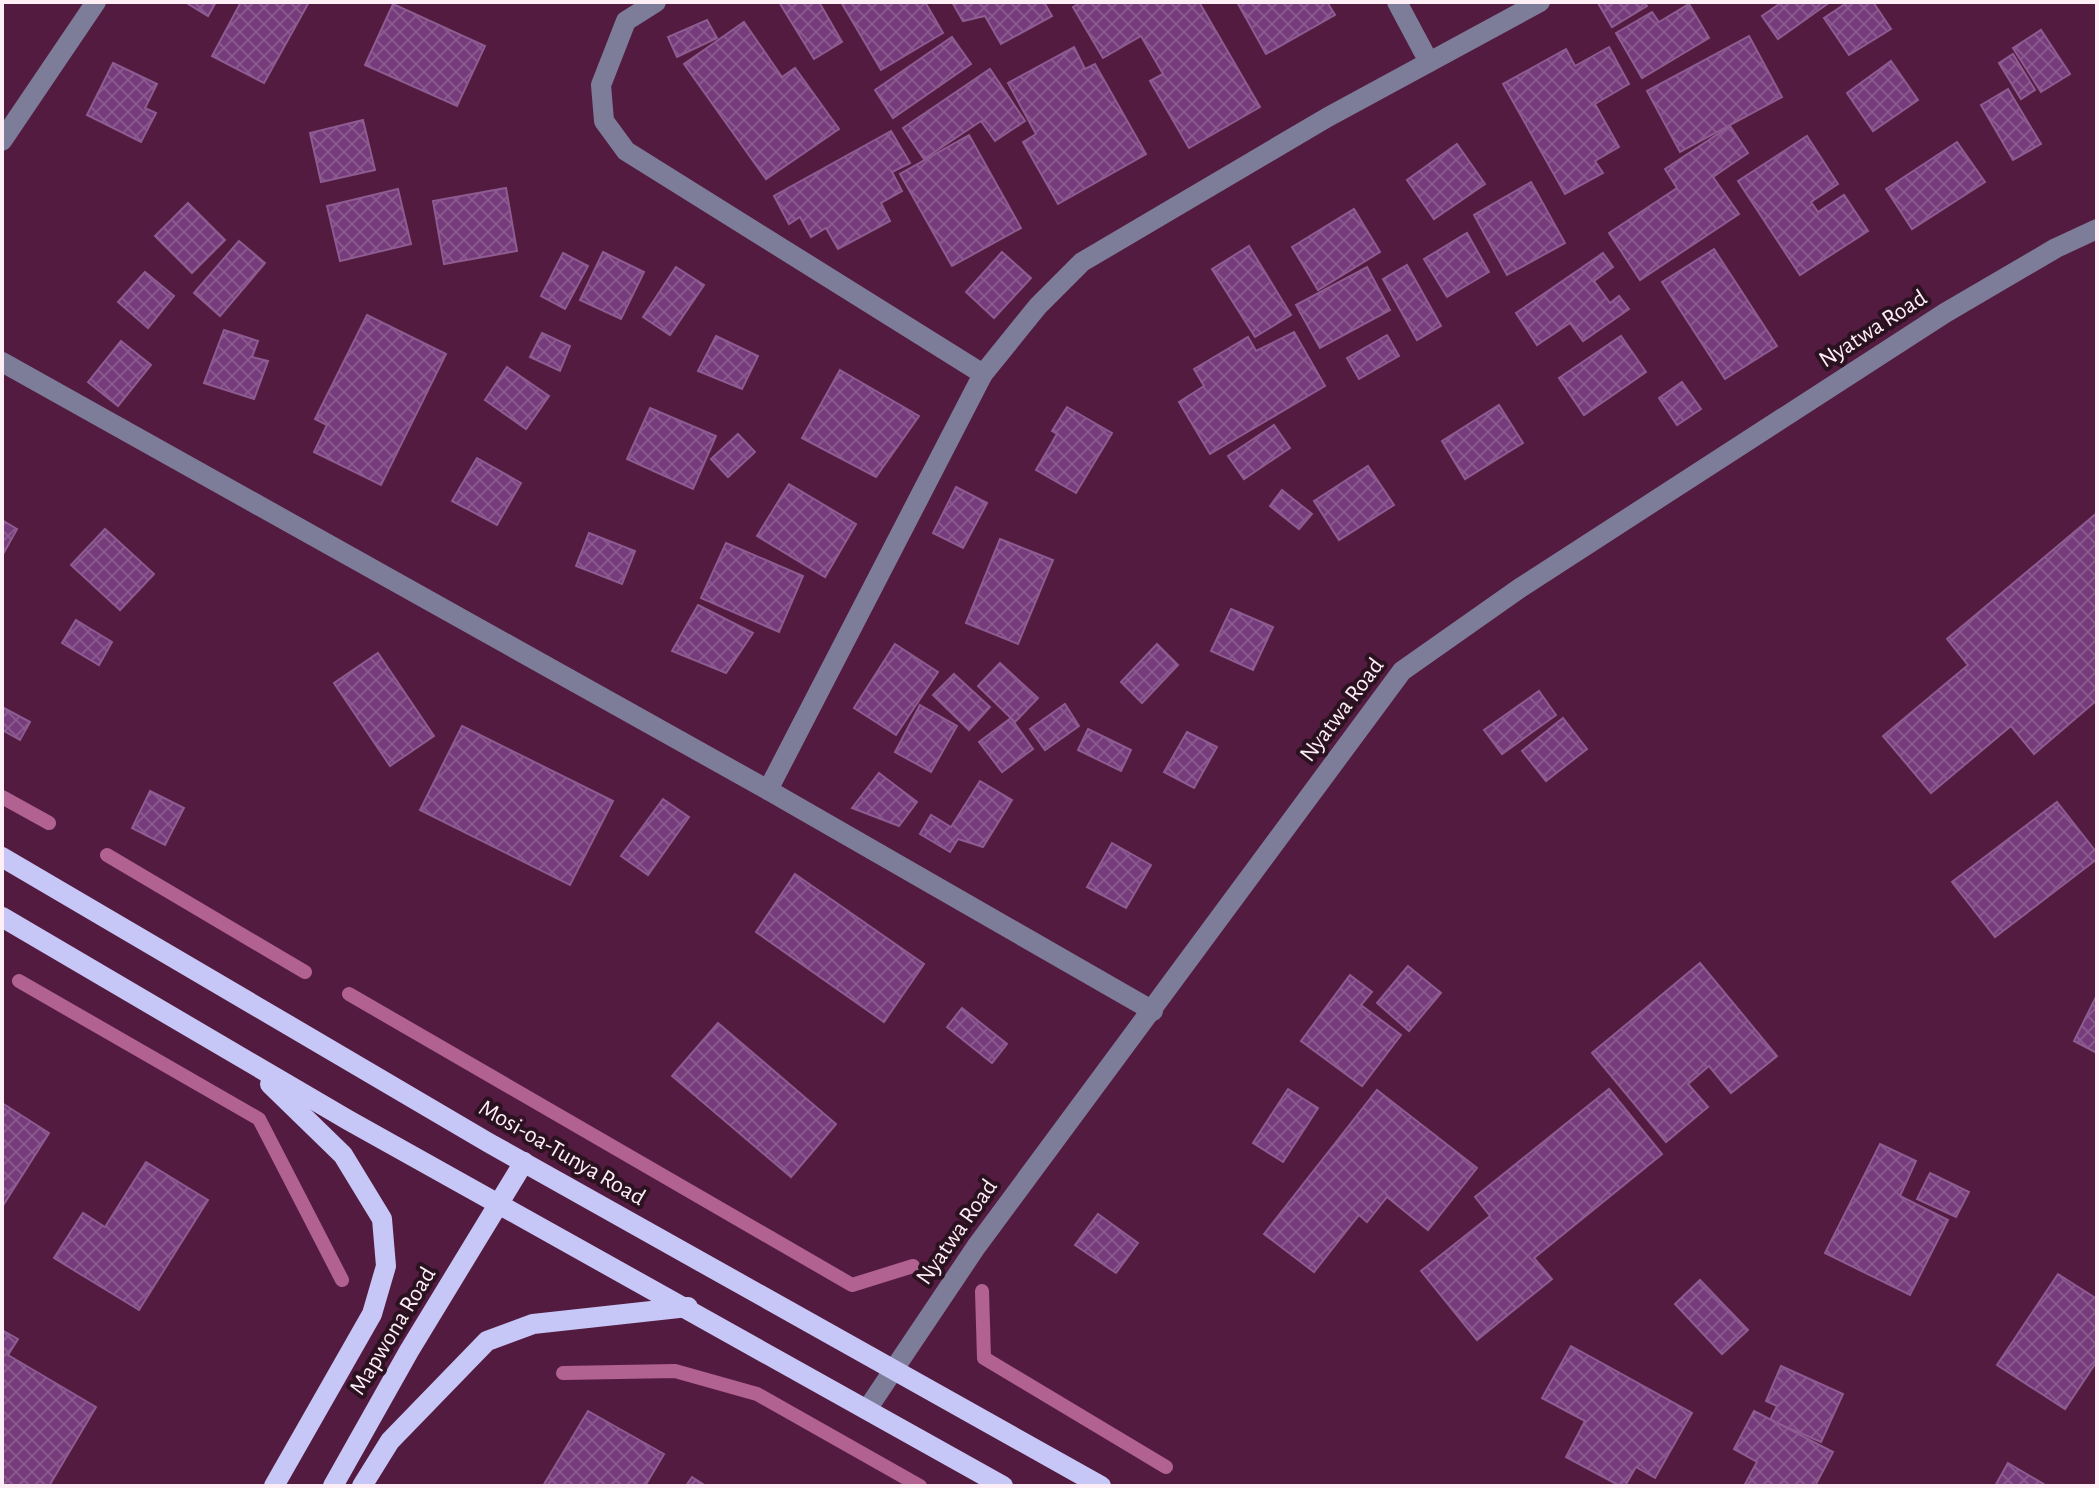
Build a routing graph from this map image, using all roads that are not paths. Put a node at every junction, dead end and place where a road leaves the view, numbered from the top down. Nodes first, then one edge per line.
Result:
1 (96, 2) edge
2 (656, 2) edge
3 (1397, 2) edge
4 (1540, 2) edge
5 (1429, 62) junction
6 (2, 141) edge
7 (2097, 229) edge
8 (2, 362) edge
9 (983, 374) junction
10 (768, 790) junction
11 (2, 857) edge
12 (2, 917) edge
13 (1153, 1011) junction
14 (218, 1043) junction
15 (524, 1162) junction
16 (499, 1204) junction
17 (688, 1307) junction
18 (897, 1370) junction
19 (868, 1408) junction
20 (274, 1486) edge
21 (333, 1486) edge
22 (362, 1486) edge
23 (1003, 1486) edge
24 (1101, 1486) edge

1 - 6 street
2 - 9 street
3 - 5 street
4 - 5 street
5 - 9 street
7 - 13 street, Nyatwa Road
8 - 10 street
9 - 10 street
10 - 13 street
11 - 15 main road, Mosi-oa-Tunya Road
12 - 14 main road
13 - 18 street, Nyatwa Road
14 - 16 main road
14 - 20 main road
15 - 16 main road, Mapwona Road
15 - 18 main road, Mosi-oa-Tunya Road
16 - 17 main road
16 - 21 main road, Mapwona Road
17 - 19 main road
17 - 22 main road
18 - 19 street, Nyatwa Road
18 - 24 main road, Mosi-oa-Tunya Road
19 - 23 main road

